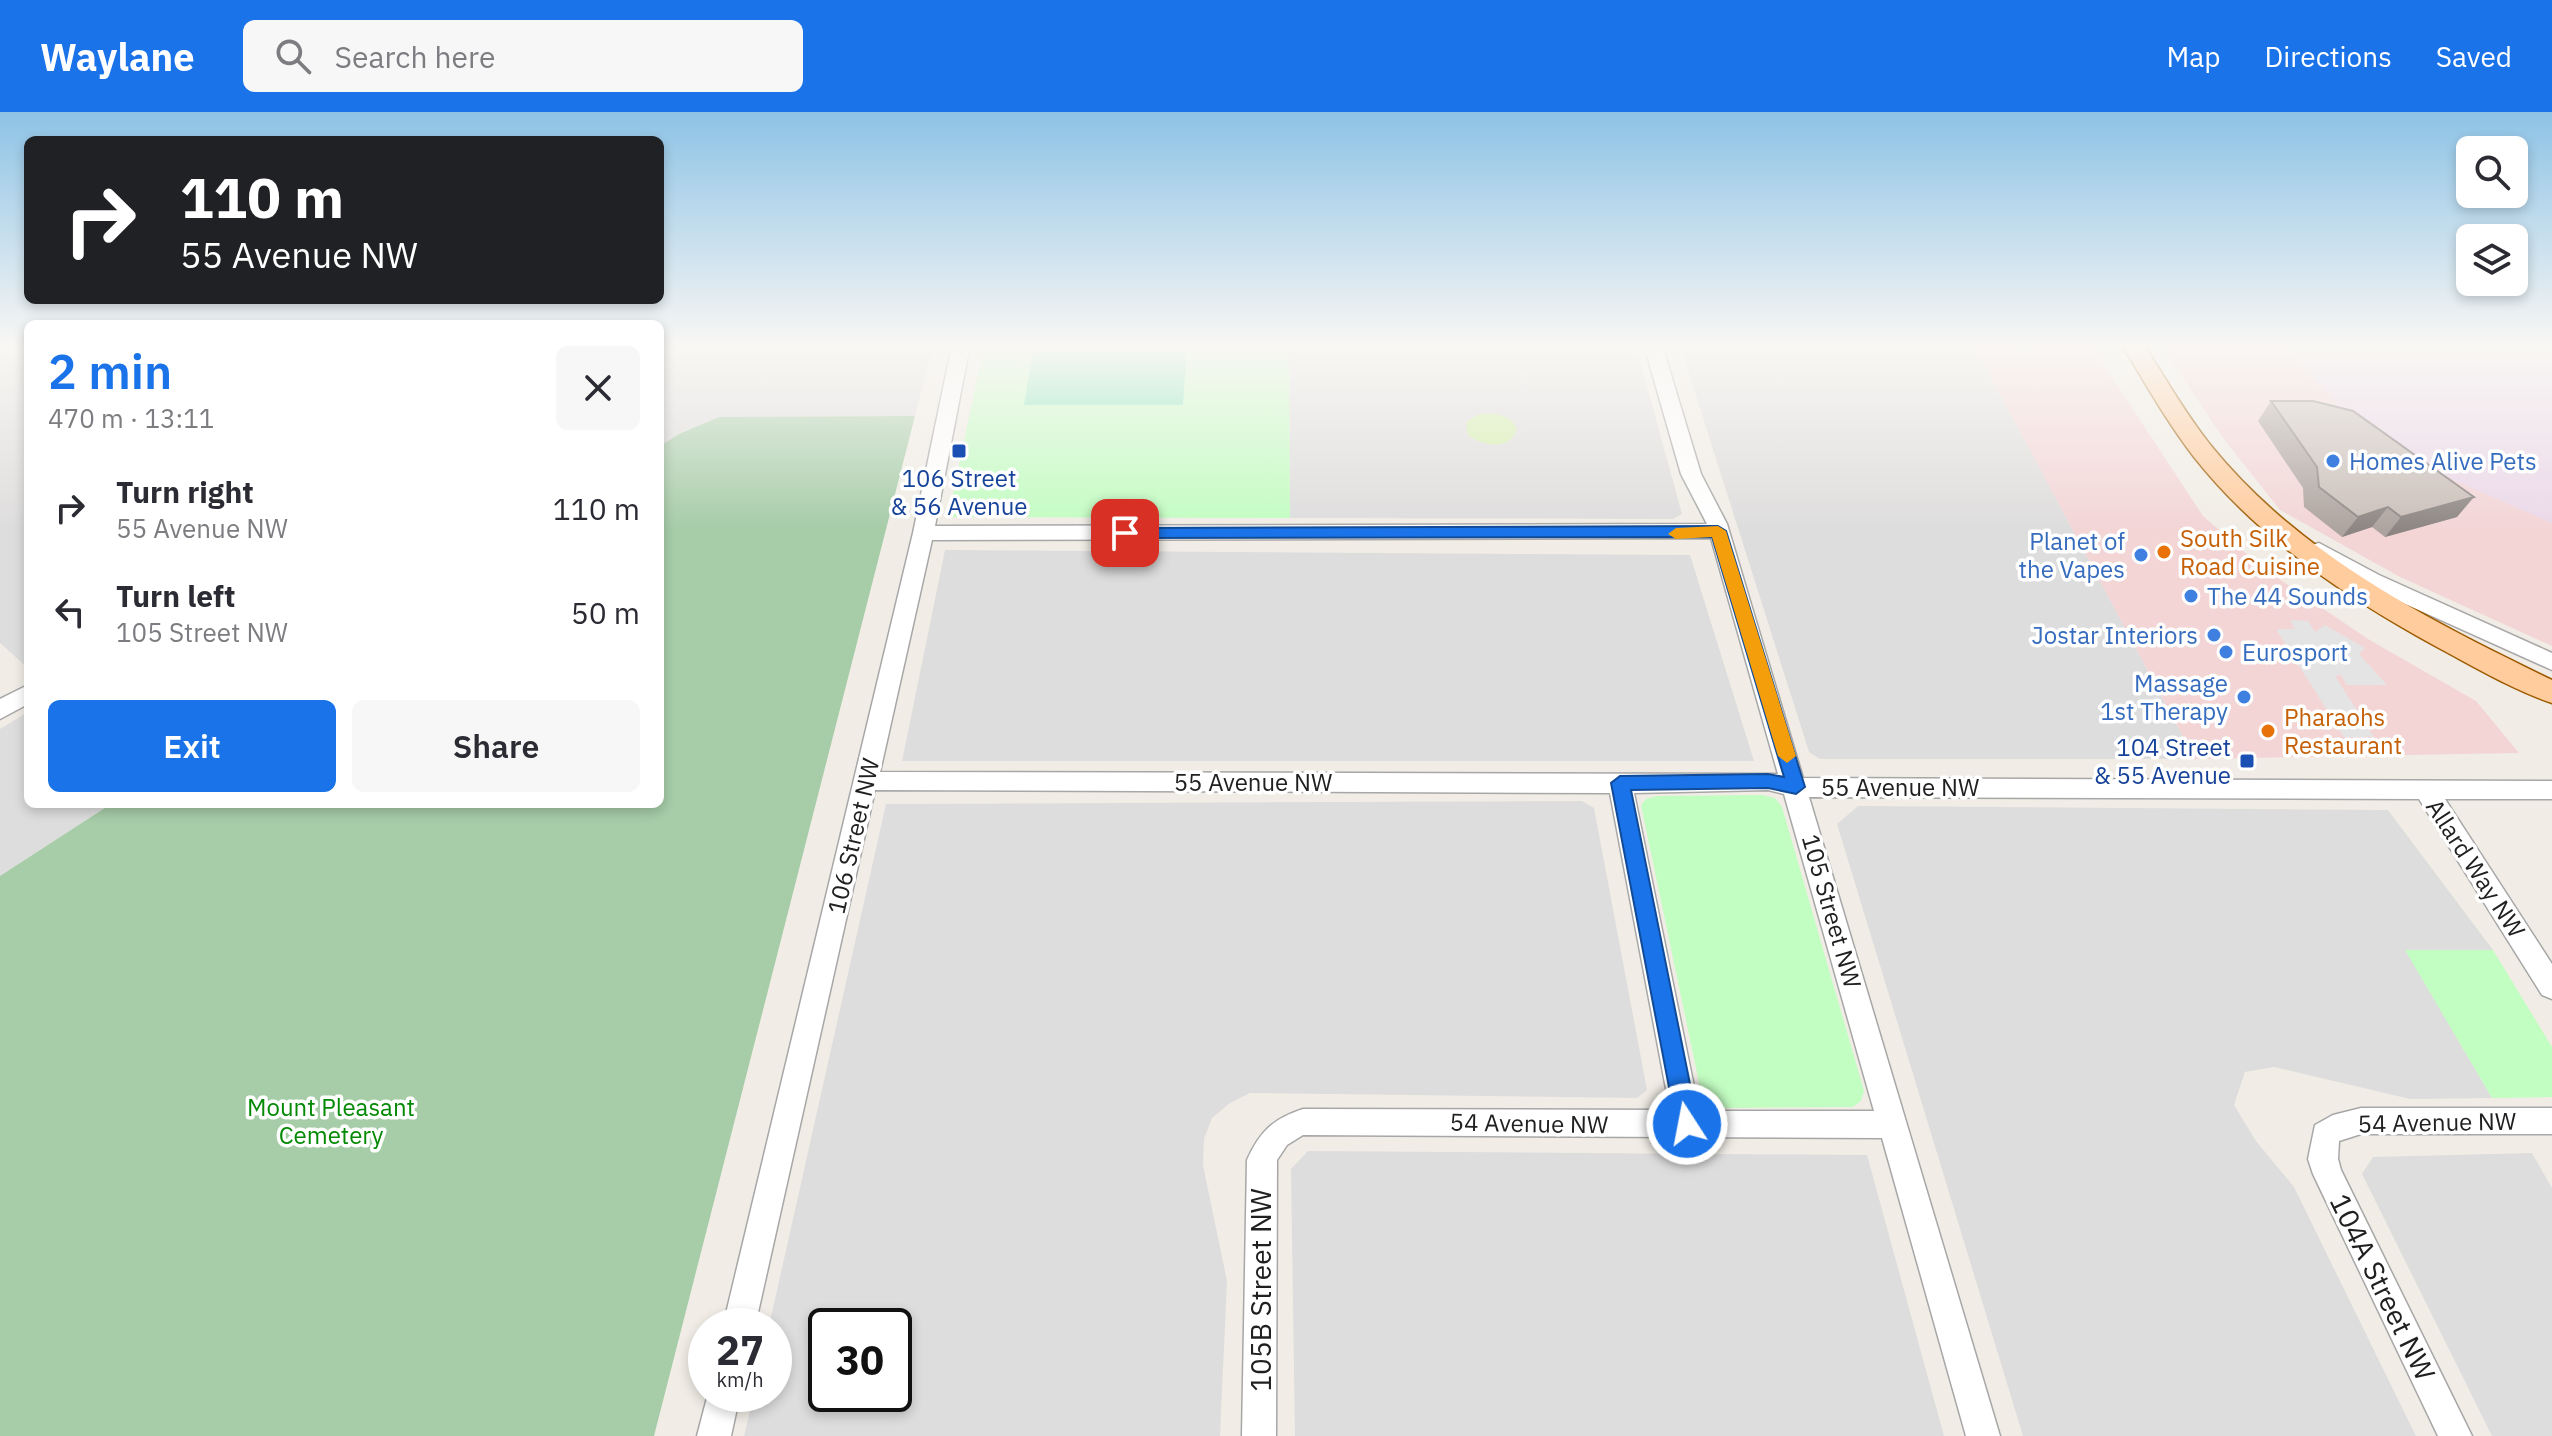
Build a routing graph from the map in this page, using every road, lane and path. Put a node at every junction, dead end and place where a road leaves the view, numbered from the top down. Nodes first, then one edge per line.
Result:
1 (949, 407) edge
2 (1671, 407) edge
3 (2174, 407) edge
4 (2256, 510) junction
5 (1718, 531) junction
6 (923, 533) junction
7 (2552, 662) edge
8 (2552, 692) edge
9 (865, 781) junction
10 (1620, 783) junction
11 (1796, 787) junction
12 (2426, 790) junction
13 (2552, 790) edge
14 (2552, 987) edge
15 (2552, 1121) edge
16 (1687, 1124) junction
17 (1894, 1125) junction
18 (2325, 1135) joint
19 (1268, 1144) joint
20 (743, 1308) edge
21 (720, 1412) edge
22 (714, 1436) edge
23 (1259, 1436) edge
24 (1983, 1436) edge
25 (2455, 1436) edge

1 - 6 street, 106 Street NW
2 - 5 street, 105 Street NW
3 - 4 main road
4 - 7 street
4 - 8 main road
5 - 6 street
5 - 11 street, 105 Street NW
6 - 9 street, 106 Street NW
9 - 10 street, 55 Avenue NW
9 - 20 street, 106 Street NW
10 - 11 street, 55 Avenue NW
10 - 16 street
11 - 12 street, 55 Avenue NW
11 - 17 street, 105 Street NW
12 - 13 street, 55 Avenue NW
12 - 14 street, Allard Way NW
15 - 18 street, 54 Avenue NW
16 - 17 street, 54 Avenue NW
16 - 19 street, 54 Avenue NW
17 - 24 street, 105 Street NW
18 - 25 street, 104A Street NW
19 - 23 street, 105B Street NW
21 - 22 street

